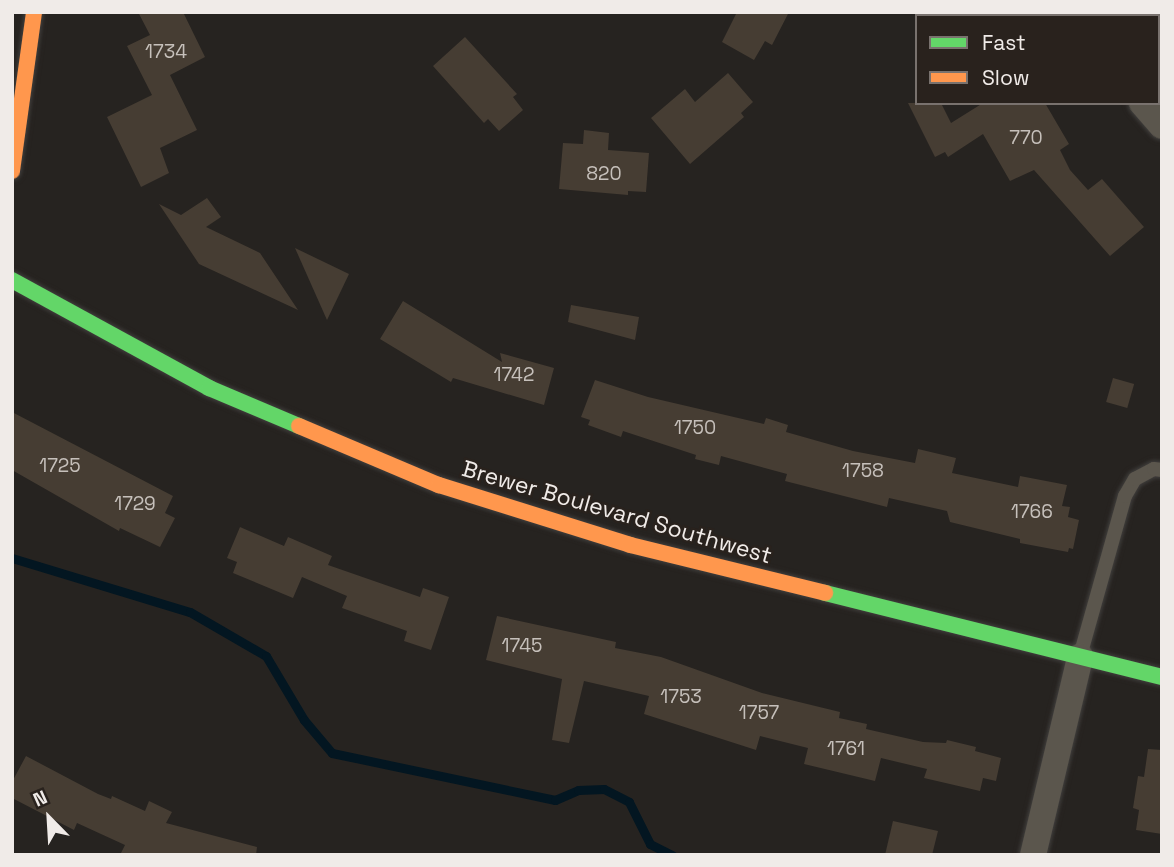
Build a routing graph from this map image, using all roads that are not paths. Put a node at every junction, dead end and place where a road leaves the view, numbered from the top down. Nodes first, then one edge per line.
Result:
1 (34, 12) edge
2 (1144, 105) edge
3 (1162, 125) edge
4 (12, 171) edge
5 (12, 280) edge
6 (1162, 470) edge
7 (1080, 657) junction
8 (1162, 677) edge
9 (1033, 855) edge

1 - 4 street
2 - 3 street
5 - 7 street, Brewer Boulevard Southwest
6 - 7 lane
7 - 8 street, Brewer Boulevard Southwest
7 - 9 street

